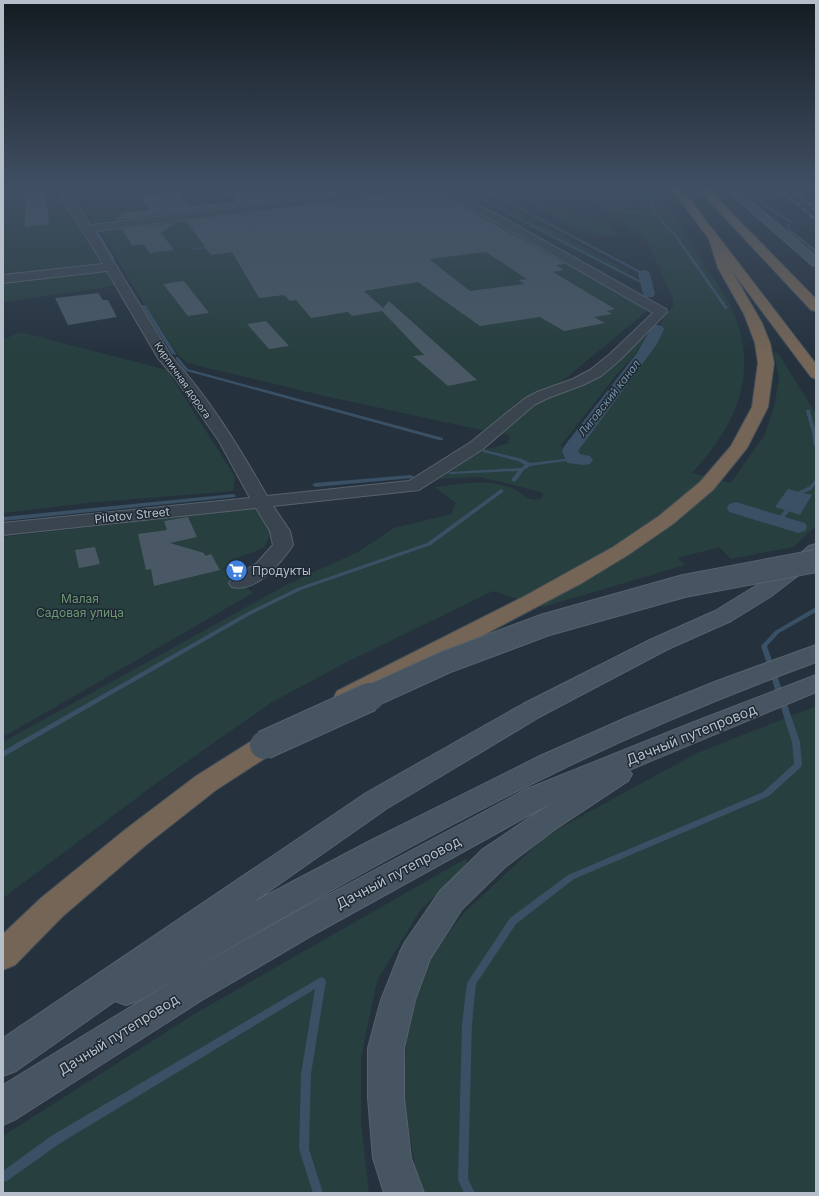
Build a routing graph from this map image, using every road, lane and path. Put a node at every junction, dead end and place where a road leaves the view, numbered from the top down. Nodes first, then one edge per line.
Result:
1 (97, 244) edge
2 (537, 244) edge
3 (716, 244) edge
4 (718, 244) edge
5 (755, 244) edge
6 (794, 244) edge
7 (816, 262) edge
8 (110, 267) junction
9 (3, 280) edge
10 (816, 308) edge
11 (816, 374) edge
12 (261, 501) junction
13 (3, 529) edge
14 (816, 550) edge
15 (816, 561) edge
16 (239, 583) dead end
17 (816, 654) edge
18 (816, 683) edge
19 (264, 745) junction
20 (648, 751) junction
21 (3, 955) edge
22 (3, 1060) edge
23 (3, 1063) edge
24 (3, 1106) edge
25 (404, 1193) edge

1 - 8 street, Кирпичная дорога
2 - 12 street, Pilotov Street
3 - 19 highway, bridge
4 - 11 highway
5 - 10 highway
6 - 7 main road
8 - 9 street
8 - 12 street, Кирпичная дорога
12 - 13 street, Pilotov Street
12 - 16 street, Кирпичная дорога
14 - 22 main road
15 - 19 main road, bridge
17 - 23 main road
18 - 20 main road, Дачный путепровод
19 - 21 highway
20 - 24 main road, Дачный путепровод
20 - 25 main road

